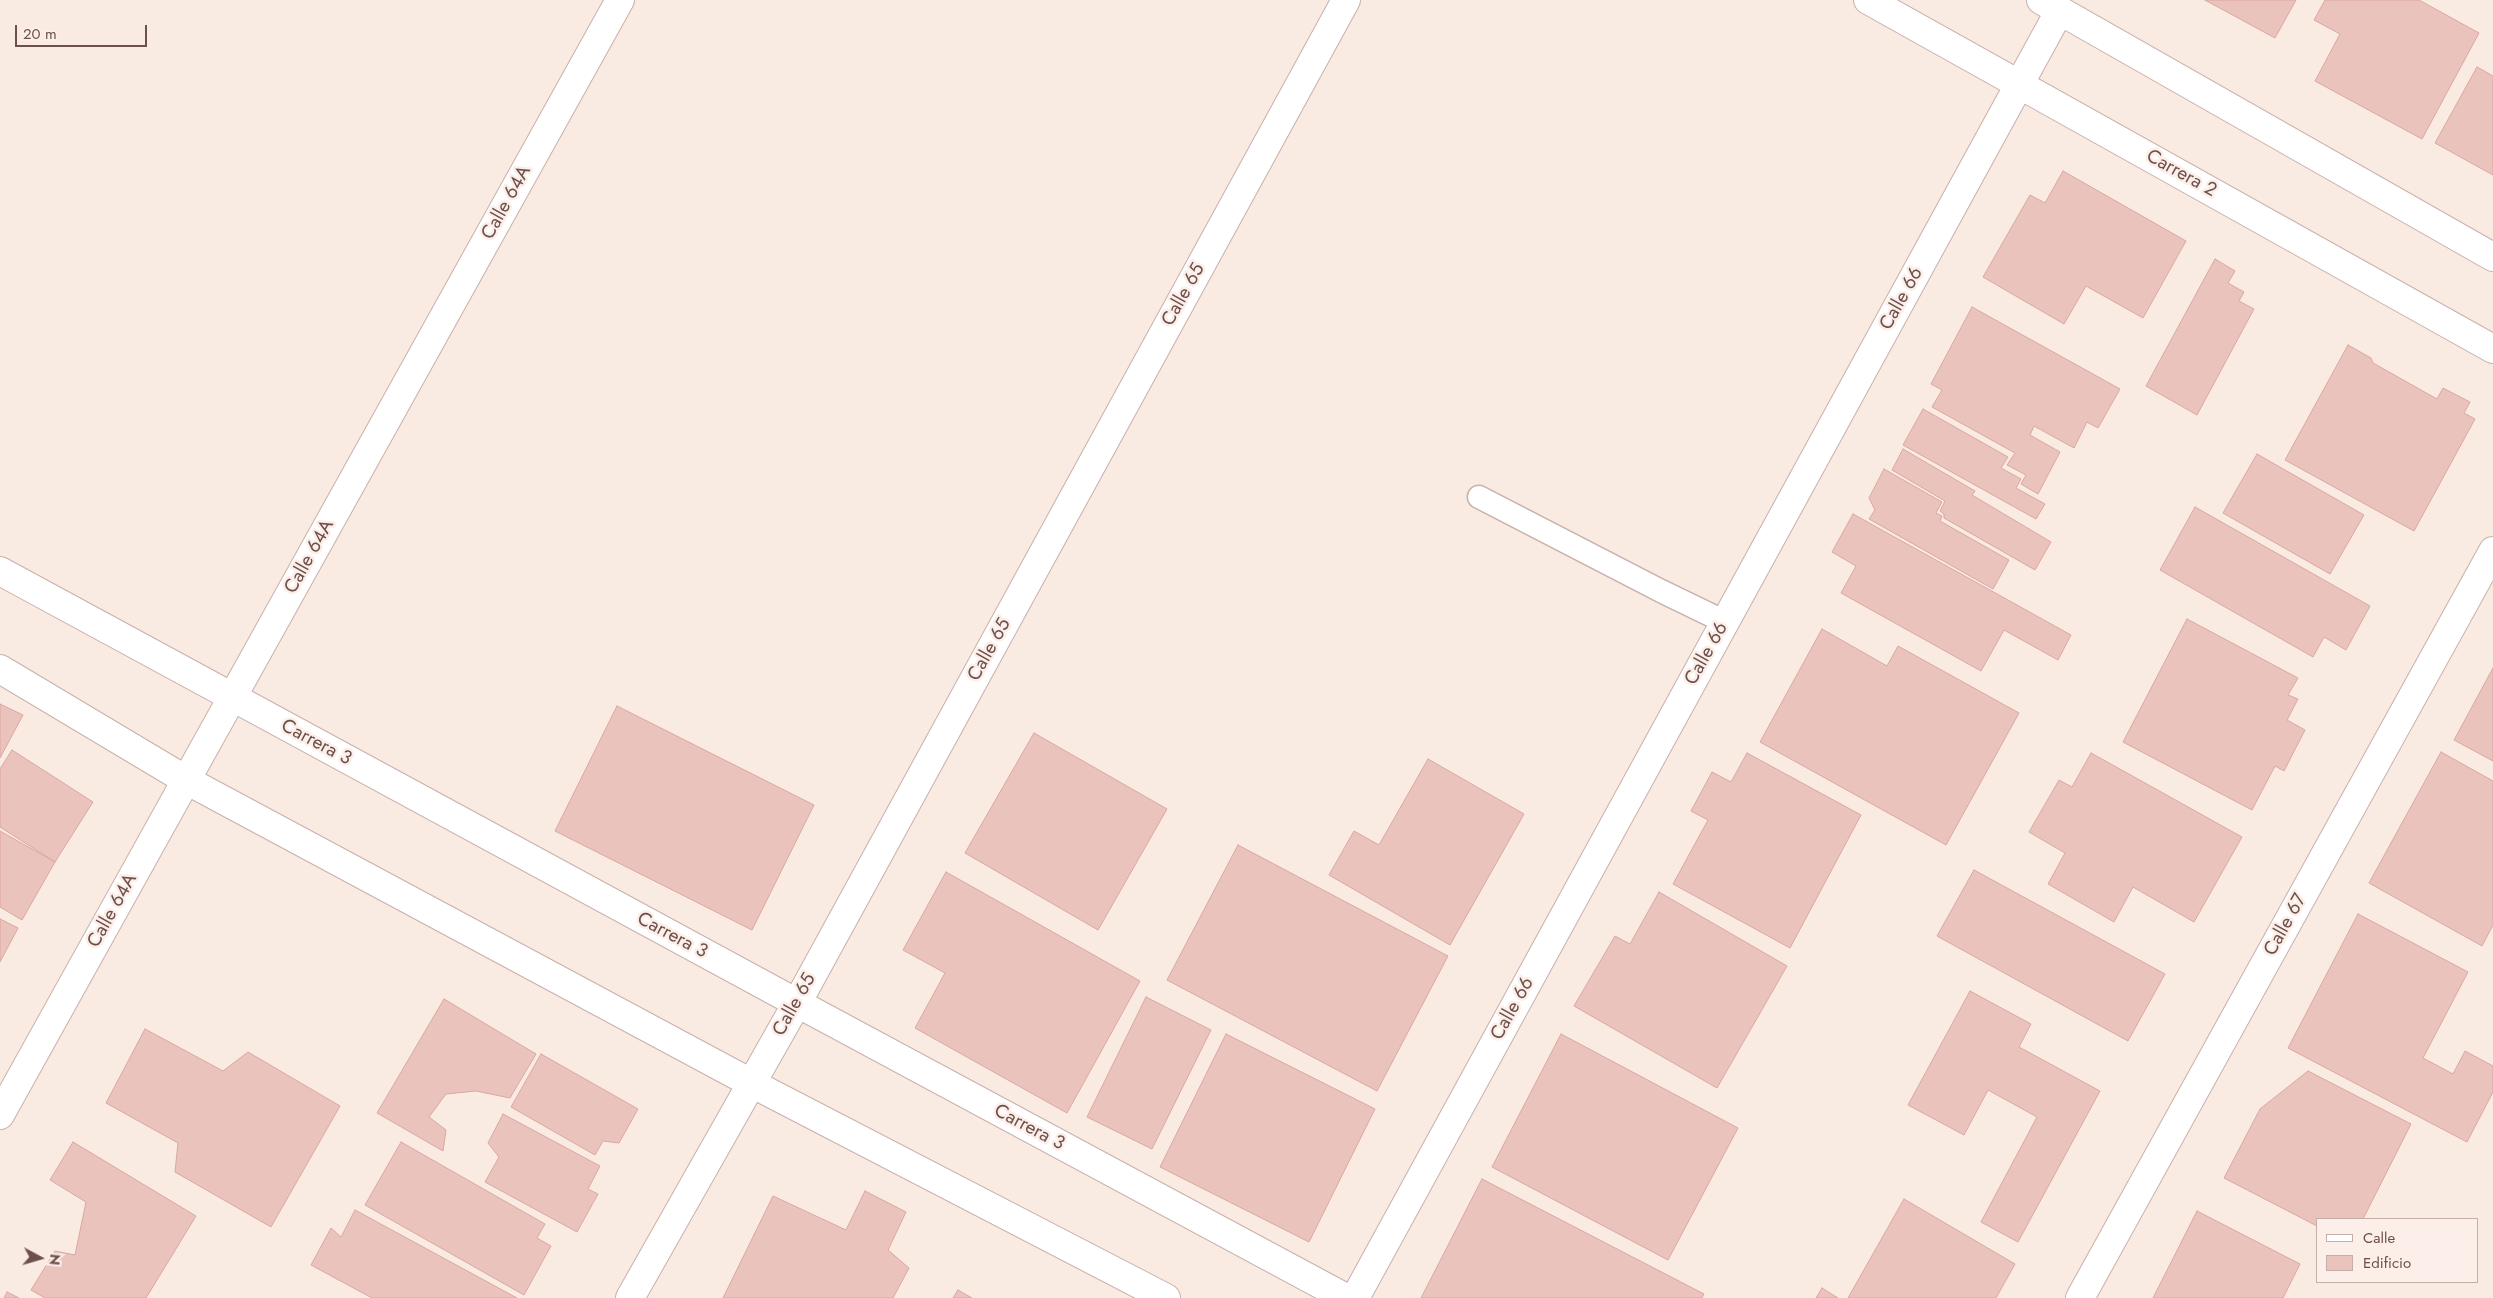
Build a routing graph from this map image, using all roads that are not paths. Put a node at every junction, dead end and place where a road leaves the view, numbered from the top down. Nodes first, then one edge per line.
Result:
1 (620, 0) edge
2 (1346, 0) edge
3 (1868, 0) edge
4 (2050, 5) edge
5 (2019, 84) junction
6 (2493, 257) edge
7 (2493, 349) edge
8 (1479, 497) dead end
9 (2493, 551) edge
10 (0, 570) edge
11 (1725, 622) junction
12 (0, 669) edge
13 (232, 698) junction
14 (186, 780) junction
15 (797, 1003) junction
16 (751, 1083) junction
17 (0, 1115) edge
18 (630, 1298) edge
19 (1166, 1298) edge
20 (1346, 1298) edge
21 (1355, 1298) edge
22 (2080, 1298) edge

1 - 13 street, Calle 64A
2 - 15 street, Calle 65
3 - 5 street, Carrera 2
4 - 5 street, Calle 66
4 - 6 street
5 - 7 street, Carrera 2
5 - 11 street, Calle 66
8 - 11 lane
9 - 22 street, Calle 67
10 - 13 street, Carrera 3
11 - 21 street, Calle 66
12 - 14 street
13 - 14 street, Calle 64A
13 - 15 street, Carrera 3
14 - 16 street
14 - 17 street, Calle 64A
15 - 16 street, Calle 65
15 - 20 street, Carrera 3
16 - 18 street, Calle 65
16 - 19 street

